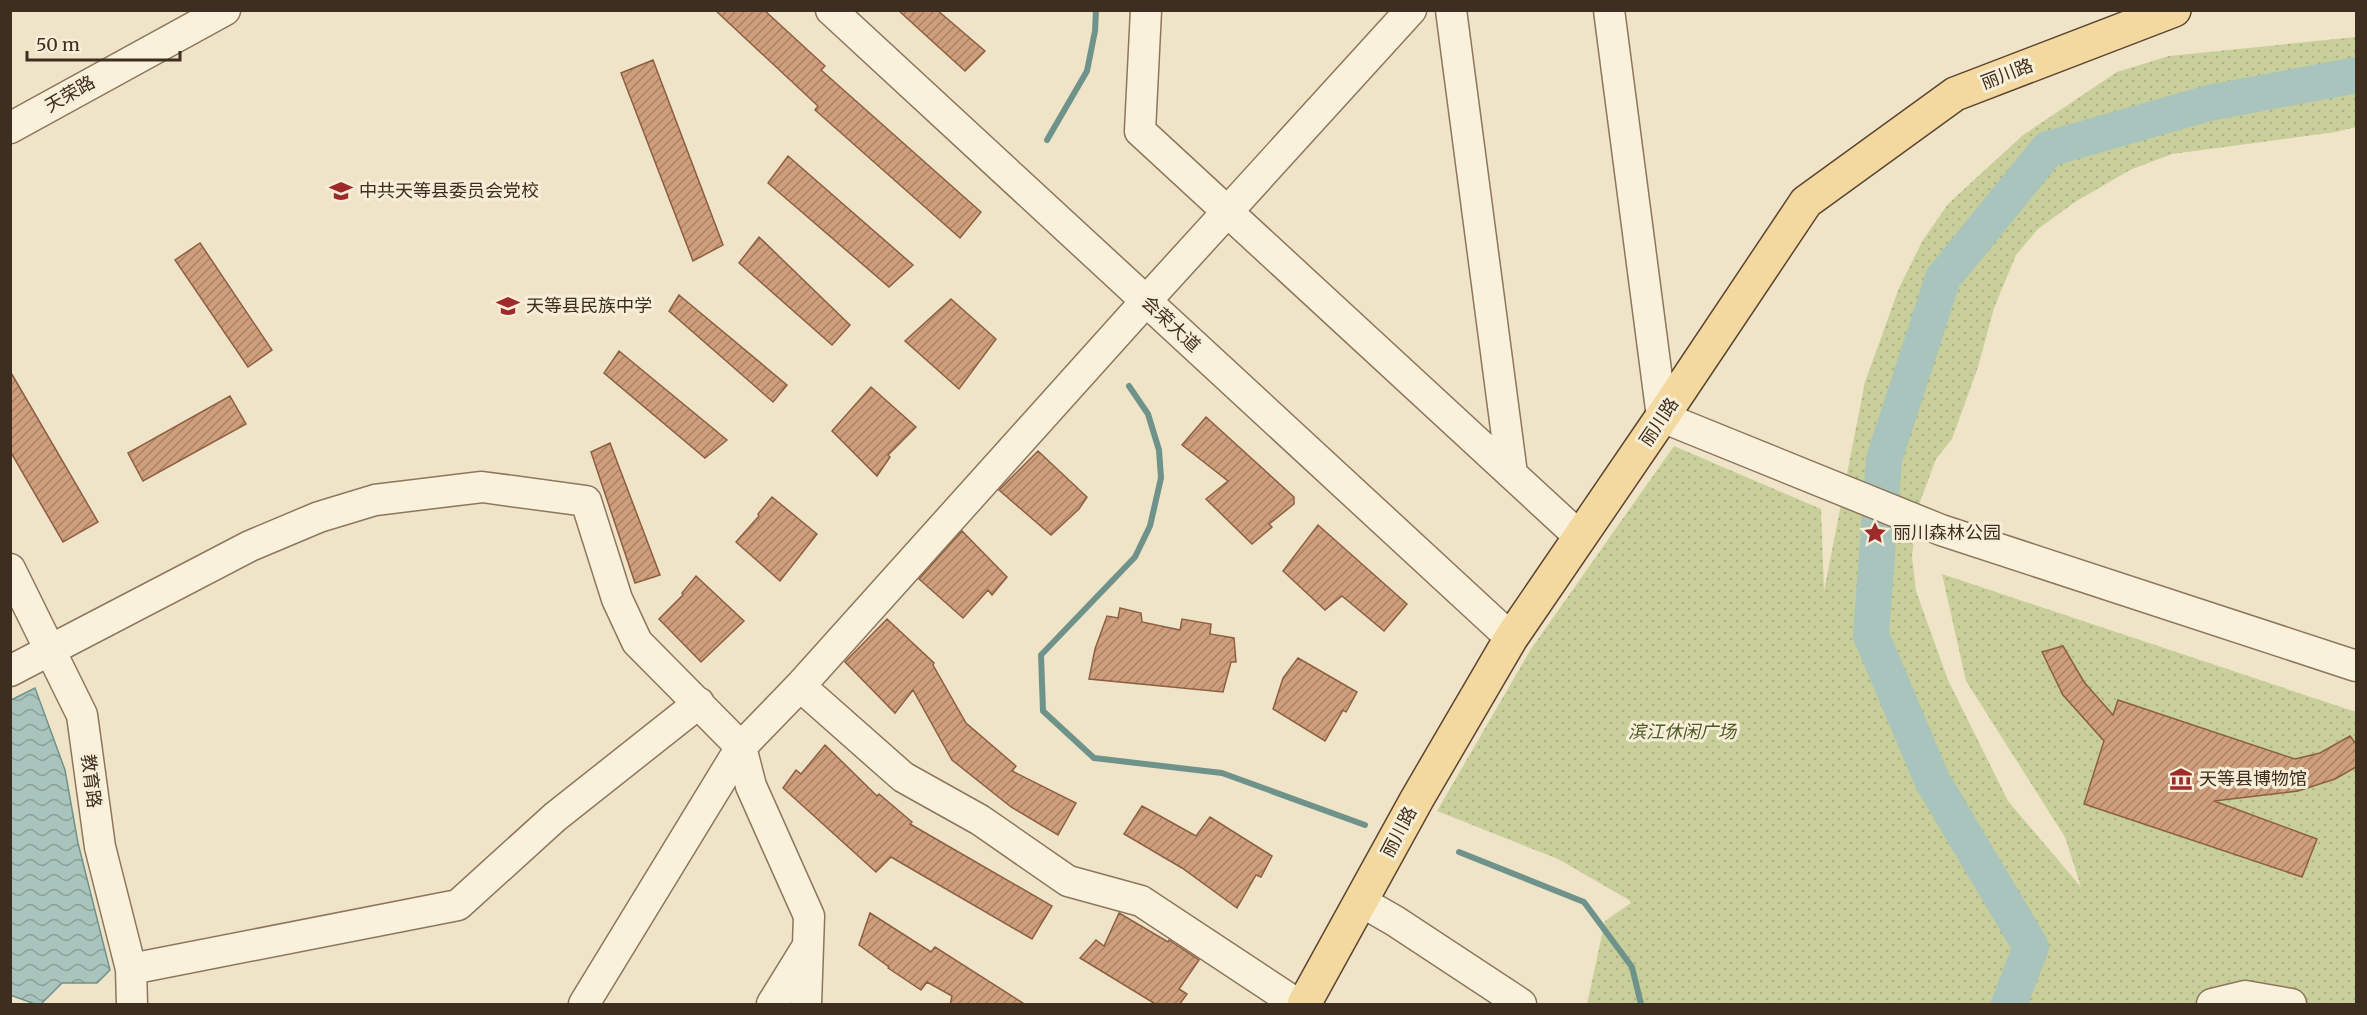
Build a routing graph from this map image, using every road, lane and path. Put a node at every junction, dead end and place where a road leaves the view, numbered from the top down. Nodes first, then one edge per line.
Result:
1 (225, 10) edge
2 (831, 10) edge
3 (1146, 10) edge
4 (1411, 10) edge
5 (1451, 10) edge
6 (1609, 10) edge
7 (2166, 12) edge
8 (10, 128) edge
9 (1227, 212) junction
10 (1146, 301) junction
11 (1662, 417) junction
12 (1512, 474) junction
13 (1580, 537) junction
14 (10, 569) edge
15 (1511, 638) junction
16 (51, 651) junction
17 (2356, 666) edge
18 (10, 671) edge
19 (800, 686) junction
20 (699, 703) junction
21 (741, 747) junction
22 (1362, 902) junction
23 (808, 946) junction
24 (130, 969) junction
25 (132, 1005) edge
26 (584, 1005) edge
27 (772, 1005) edge
28 (806, 1005) edge
29 (1297, 1005) edge
30 (1304, 1005) edge
31 (1521, 1005) edge
32 (2212, 1005) edge
33 (2291, 1005) edge

1 - 8 street, 天荣路
2 - 10 street, 会荣大道
3 - 9 street
4 - 9 street
5 - 12 street
6 - 11 street
7 - 11 main road, 丽川路
9 - 10 street
9 - 12 street
10 - 15 street, 会荣大道
10 - 19 street
11 - 13 main road, 丽川路
11 - 17 street
12 - 13 street
13 - 15 main road, 丽川路
14 - 16 street, 教育路
15 - 22 main road, 丽川路
16 - 18 street
16 - 20 street
16 - 24 street, 教育路
19 - 21 street
19 - 29 street
20 - 21 street
20 - 24 street
21 - 23 street
21 - 26 street
22 - 30 main road, 丽川路
22 - 31 street
23 - 27 street
23 - 28 street
24 - 25 street, 教育路
32 - 33 street

